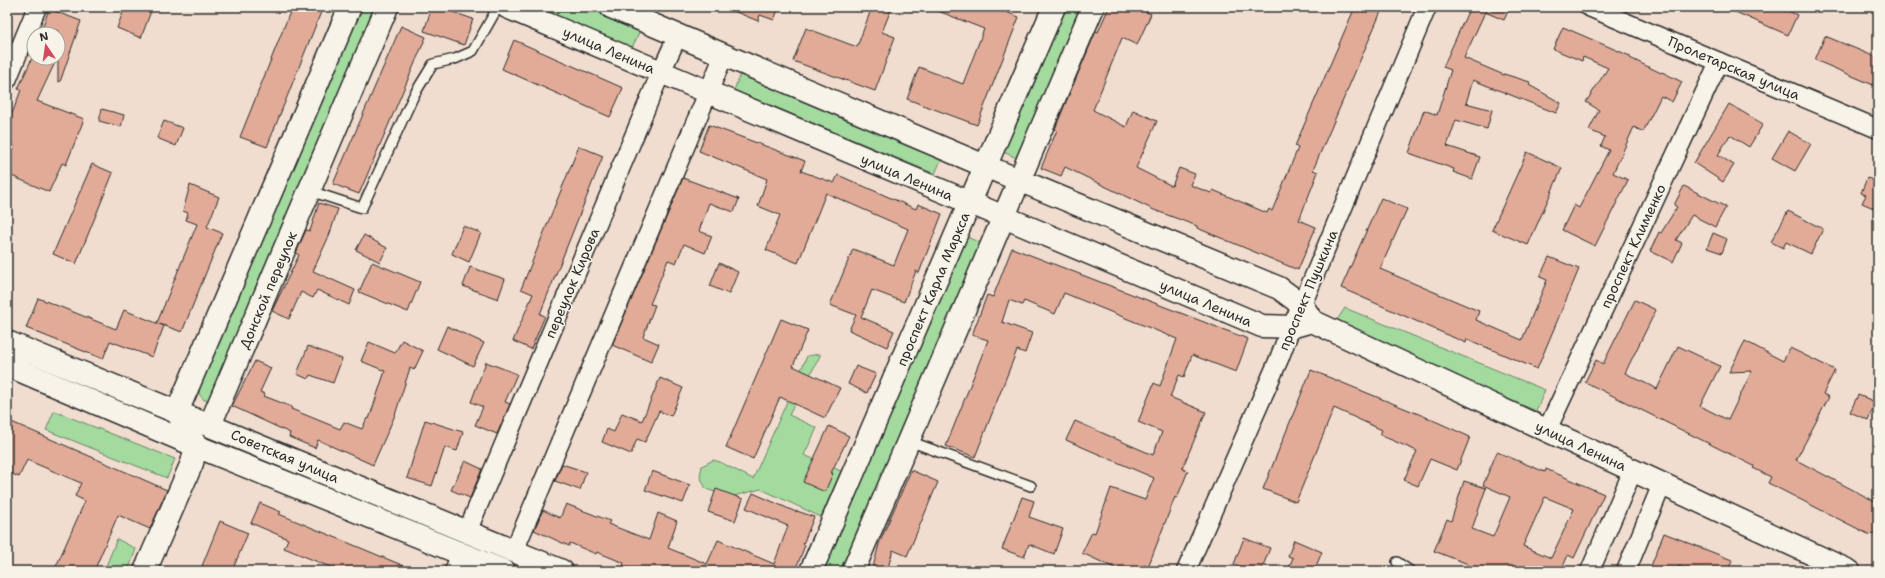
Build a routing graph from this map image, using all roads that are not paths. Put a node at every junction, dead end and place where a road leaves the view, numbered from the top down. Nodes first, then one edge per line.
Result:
1 (37, 7) edge
2 (350, 7) edge
3 (387, 7) edge
4 (498, 7) edge
5 (507, 7) edge
6 (611, 7) edge
7 (1054, 7) edge
8 (1093, 7) edge
9 (1427, 7) edge
10 (1589, 7) edge
11 (678, 35) junction
12 (724, 55) junction
13 (1718, 62) junction
14 (661, 72) junction
15 (7, 80) edge
16 (708, 93) junction
17 (1878, 129) edge
18 (985, 166) junction
19 (1019, 180) junction
20 (310, 191) junction
21 (970, 203) junction
22 (1002, 218) junction
23 (1307, 313) junction
24 (1291, 327) junction
25 (7, 342) edge
26 (7, 365) edge
27 (177, 412) junction
28 (210, 425) junction
29 (1547, 430) junction
30 (909, 441) junction
31 (196, 446) junction
32 (1633, 470) junction
33 (1662, 484) junction
34 (1031, 486) dead end
35 (467, 532) junction
36 (514, 551) junction
37 (457, 562) edge
38 (1397, 562) dead end
39 (145, 571) edge
40 (503, 571) edge
41 (562, 571) edge
42 (811, 571) edge
43 (853, 571) edge
44 (1186, 571) edge
45 (1410, 571) edge
46 (1590, 571) edge
47 (1626, 571) edge
48 (1849, 571) edge

1 - 15 street
2 - 27 main road
3 - 20 main road, Донской переулок
4 - 20 lane
5 - 14 main road, улица Ленина
6 - 11 main road, улица Ленина
7 - 18 main road, проспект Карла Маркса
8 - 19 main road
9 - 23 street, проспект Пушкина
10 - 13 street, Пролетарская улица
11 - 12 main road, улица Ленина
11 - 14 street, переулок Кирова
12 - 16 street
12 - 18 main road, улица Ленина
13 - 17 street, Пролетарская улица
13 - 29 street, проспект Клименко
14 - 16 main road, улица Ленина
14 - 35 street, переулок Кирова
16 - 21 main road, улица Ленина
16 - 36 street
18 - 19 main road, улица Ленина
18 - 21 main road, проспект Карла Маркса
19 - 22 main road
19 - 23 main road, улица Ленина
20 - 28 main road, Донской переулок
21 - 22 main road, улица Ленина
21 - 42 main road, проспект Карла Маркса
22 - 24 main road, улица Ленина
22 - 30 main road
23 - 24 main road, улица Ленина
23 - 29 main road, улица Ленина
24 - 44 street, проспект Пушкина
25 - 27 main road, Советская улица
26 - 31 main road, Советская улица
27 - 28 main road, Советская улица
27 - 31 main road
28 - 31 main road, Донской переулок
28 - 35 main road, Советская улица
29 - 32 main road, улица Ленина
30 - 34 lane
30 - 43 main road
31 - 37 main road, Советская улица
31 - 39 main road, Донской переулок
32 - 33 main road, улица Ленина
32 - 46 street
33 - 47 street
33 - 48 main road, улица Ленина
35 - 36 main road, Советская улица
36 - 41 main road, Советская улица
37 - 40 main road, Советская улица
38 - 45 lane

